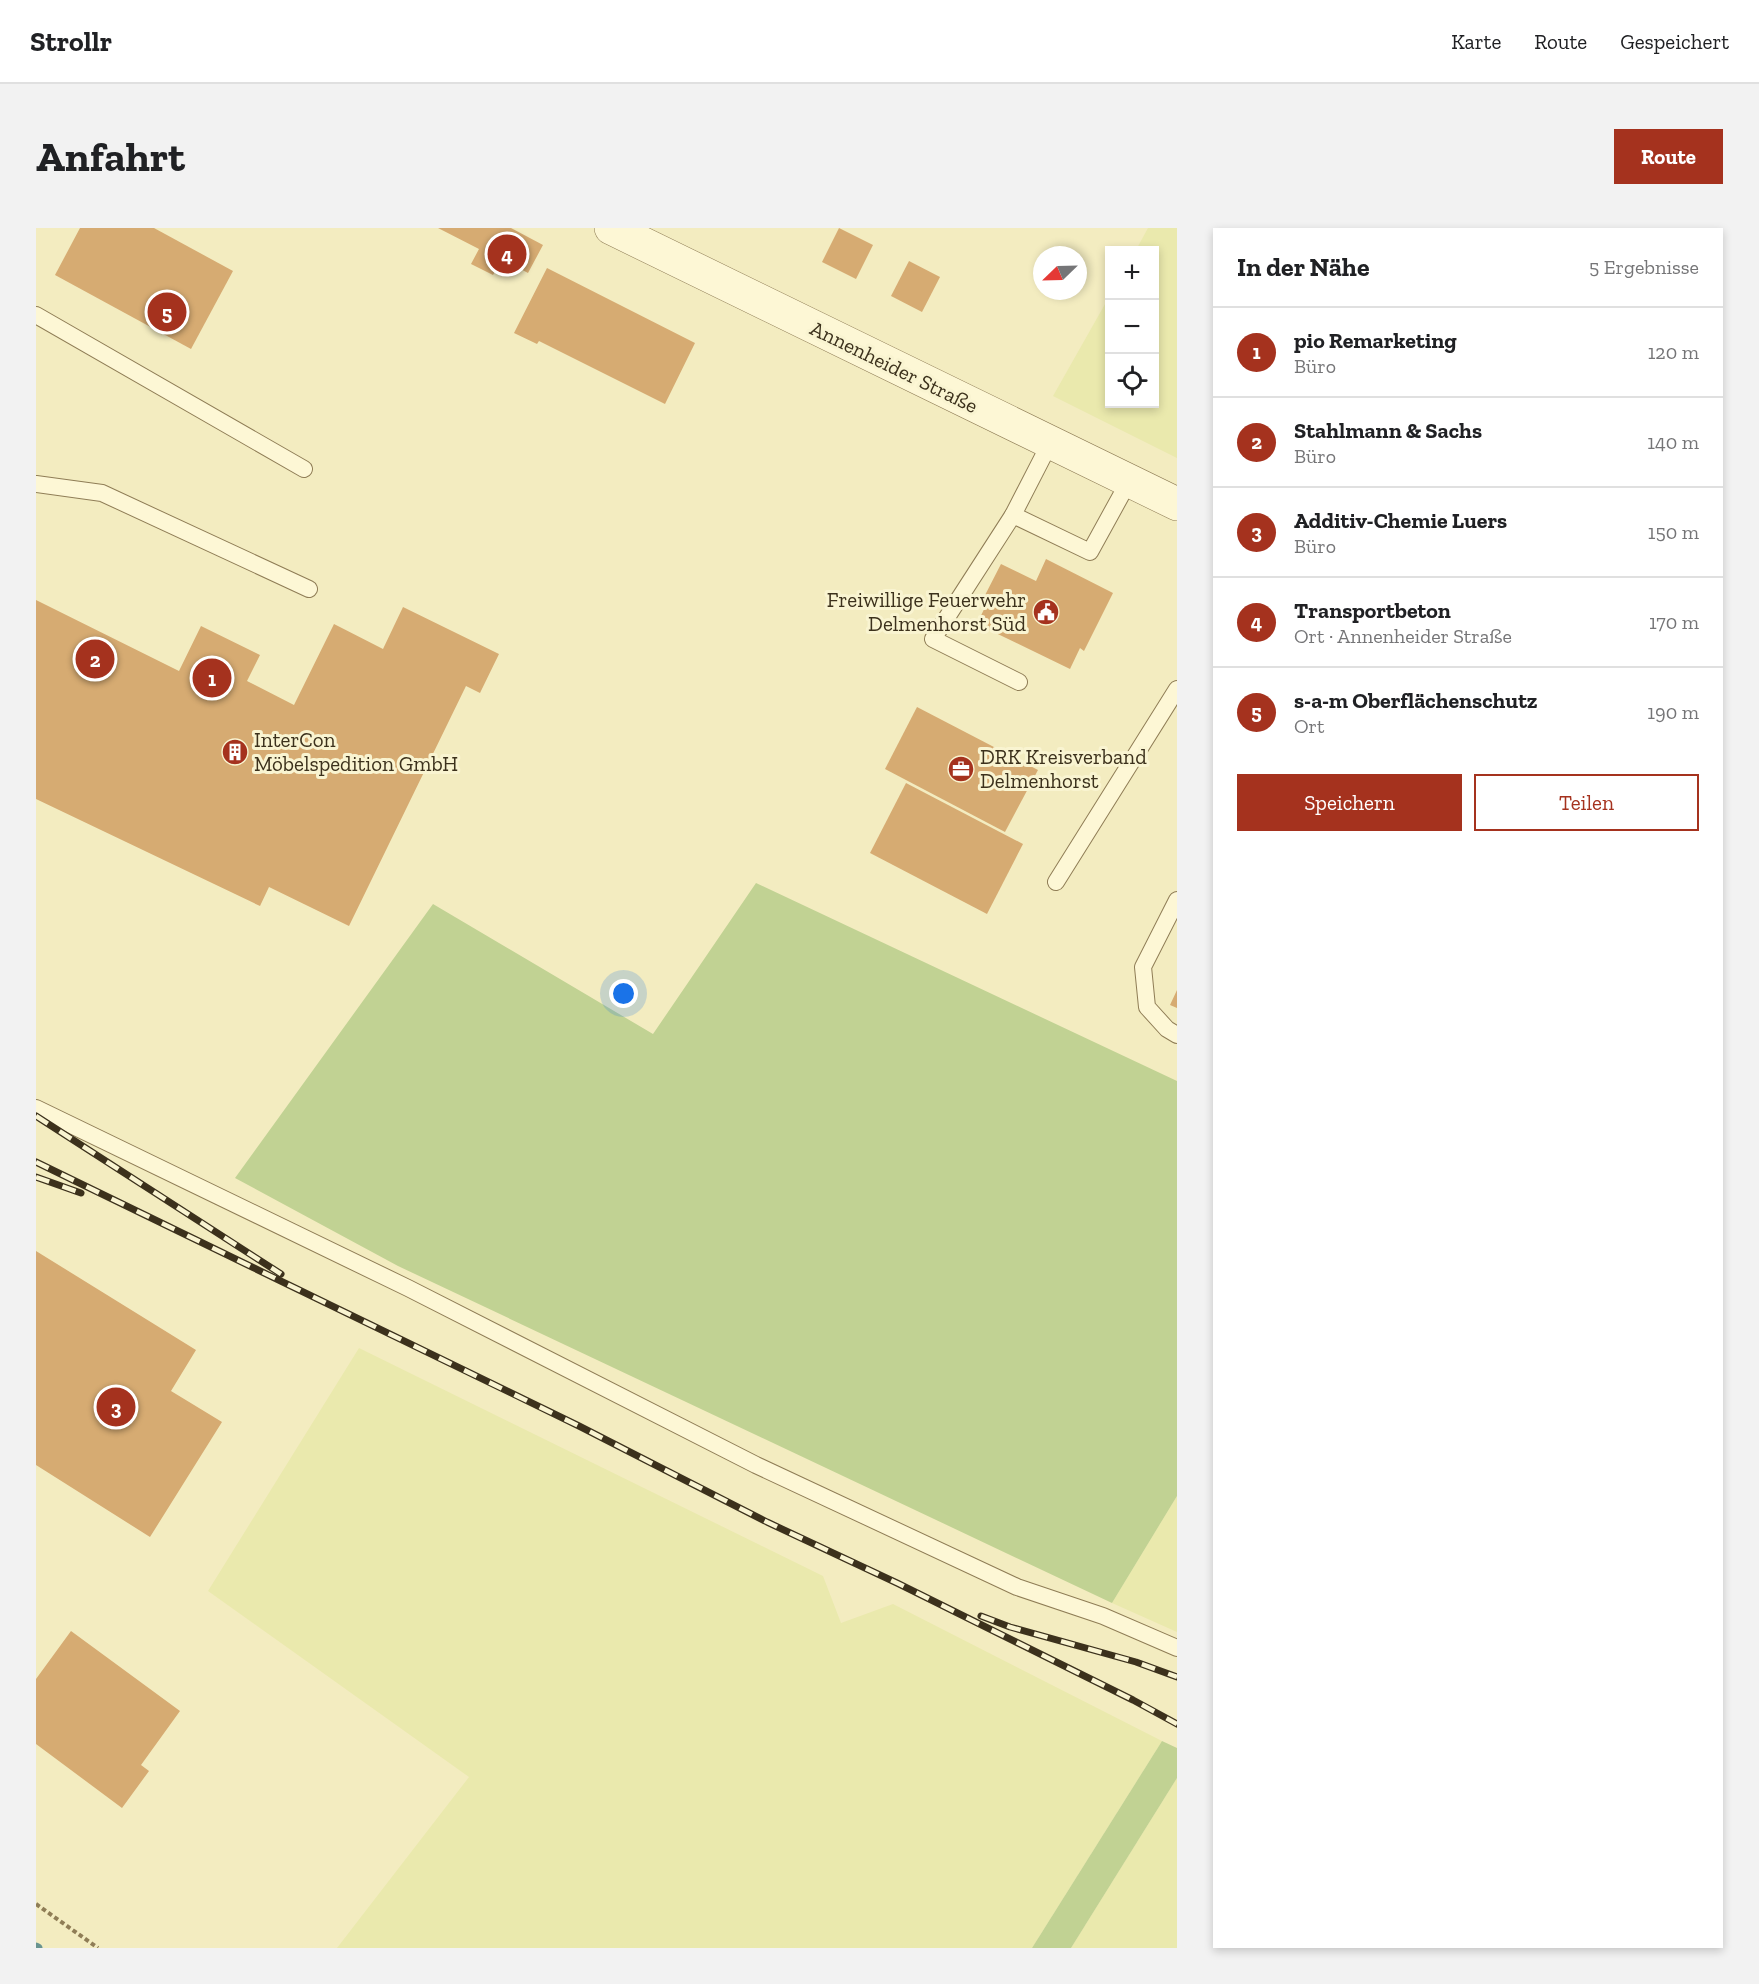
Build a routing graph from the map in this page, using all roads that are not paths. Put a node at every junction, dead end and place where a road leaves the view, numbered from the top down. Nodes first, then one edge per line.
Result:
1 (611, 228) edge
2 (36, 315) edge
3 (1050, 442) junction
4 (304, 469) dead end
5 (1129, 481) junction
6 (36, 484) edge
7 (1177, 504) edge
8 (1012, 515) junction
9 (309, 589) dead end
10 (1019, 681) dead end
11 (1177, 689) edge
12 (1056, 882) dead end
13 (1177, 900) edge
14 (1177, 1035) edge
15 (36, 1108) edge
16 (1177, 1648) edge

1 - 3 street, Annenheider Straße
2 - 4 lane
3 - 5 street, Annenheider Straße
3 - 8 lane
5 - 7 street, Annenheider Straße
5 - 8 lane
6 - 9 lane
8 - 10 lane
11 - 12 lane
13 - 14 lane
15 - 16 lane

